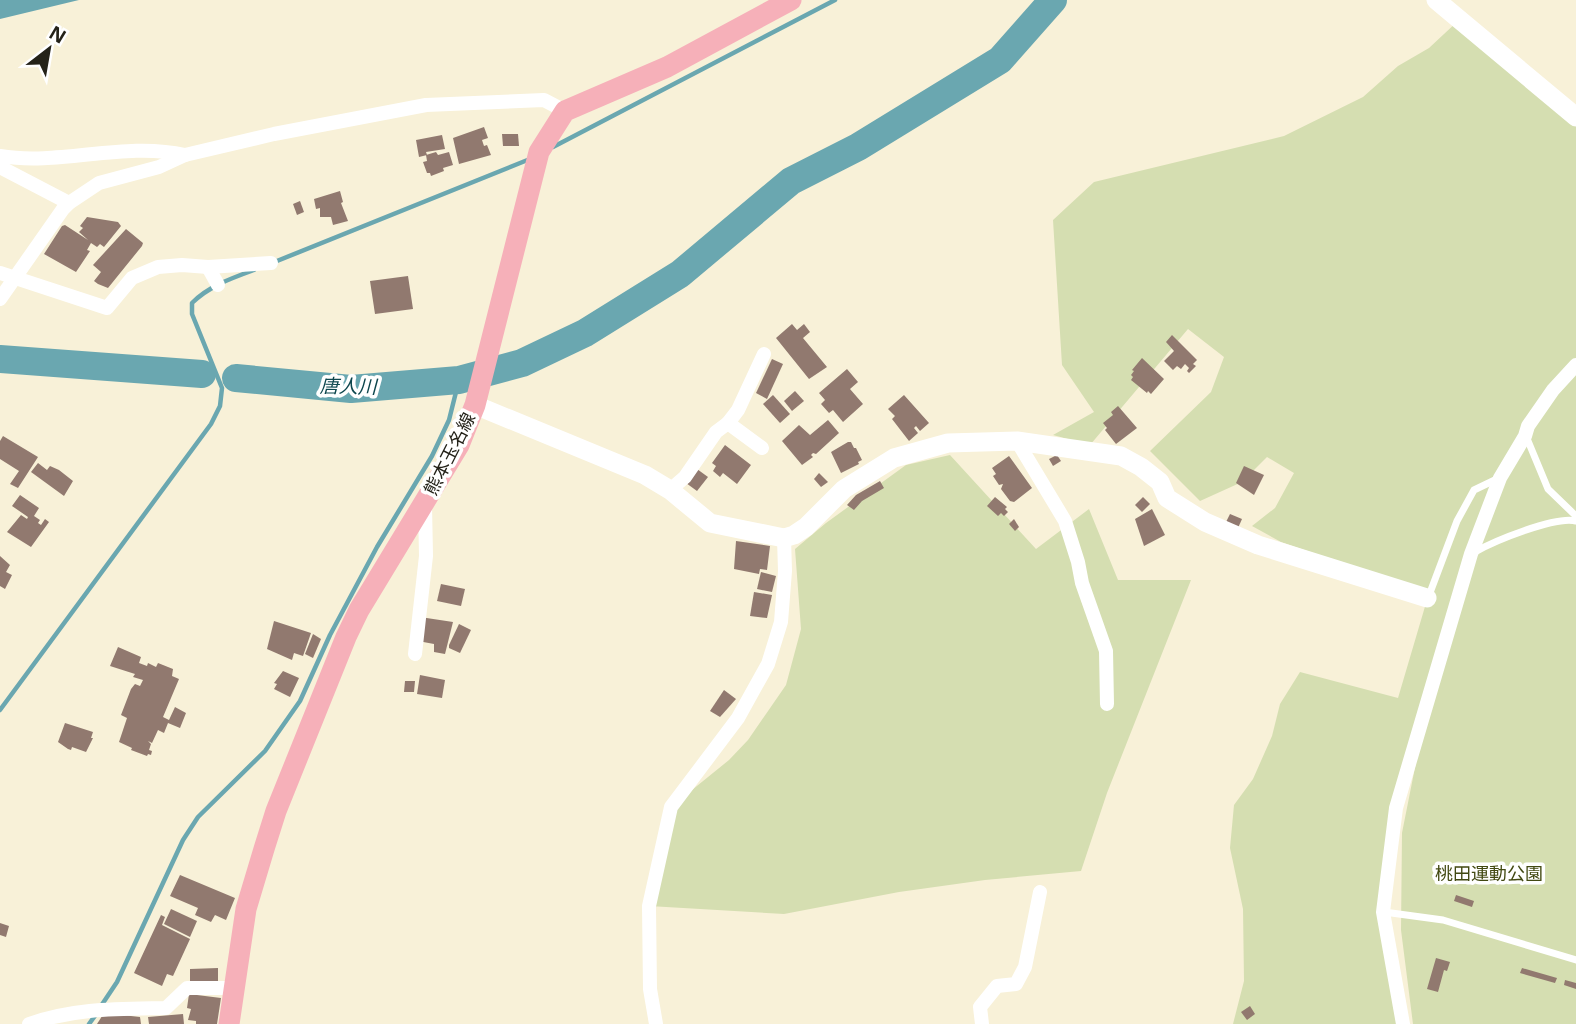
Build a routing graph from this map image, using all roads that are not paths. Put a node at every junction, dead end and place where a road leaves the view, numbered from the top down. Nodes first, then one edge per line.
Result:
1 (791, 0) edge
2 (1436, 0) edge
3 (565, 111) junction
4 (1576, 117) edge
5 (185, 155) junction
6 (0, 156) edge
7 (0, 167) edge
8 (69, 203) junction
9 (271, 263) dead end
10 (208, 267) junction
11 (0, 272) edge
12 (15, 277) junction
13 (218, 285) dead end
14 (0, 299) edge
15 (764, 354) dead end
16 (1576, 365) edge
17 (476, 399) junction
18 (728, 423) junction
19 (1525, 436) junction
20 (1017, 441) junction
21 (762, 448) dead end
22 (1500, 478) junction
23 (670, 490) junction
24 (425, 503) junction
25 (1576, 518) edge
26 (784, 538) junction
27 (1471, 554) junction
28 (1427, 598) joint
29 (415, 653) dead end
30 (1107, 704) dead end
31 (1040, 892) dead end
32 (1383, 912) junction
33 (1576, 960) edge
34 (234, 989) junction
35 (29, 1024) edge
36 (229, 1024) edge
37 (656, 1024) edge
38 (982, 1024) edge
39 (1404, 1024) edge

1 - 3 main road
2 - 4 street
3 - 5 street
3 - 17 main road, 熊本玉名線
5 - 6 street
5 - 8 street
7 - 8 street
8 - 12 street
9 - 10 street
10 - 12 street
10 - 13 street
11 - 12 street
12 - 14 street
15 - 18 street
16 - 19 street
17 - 23 street
17 - 24 main road, 熊本玉名線
18 - 21 street
18 - 23 street
19 - 22 street
19 - 25 lane
20 - 26 street
20 - 28 street
20 - 30 street
22 - 27 street
22 - 28 lane
23 - 26 street
24 - 29 street
24 - 34 main road, 熊本玉名線
25 - 27 lane
26 - 37 street
27 - 32 street
31 - 38 street
32 - 33 lane
32 - 39 street
34 - 35 street
34 - 36 main road, 熊本玉名線

